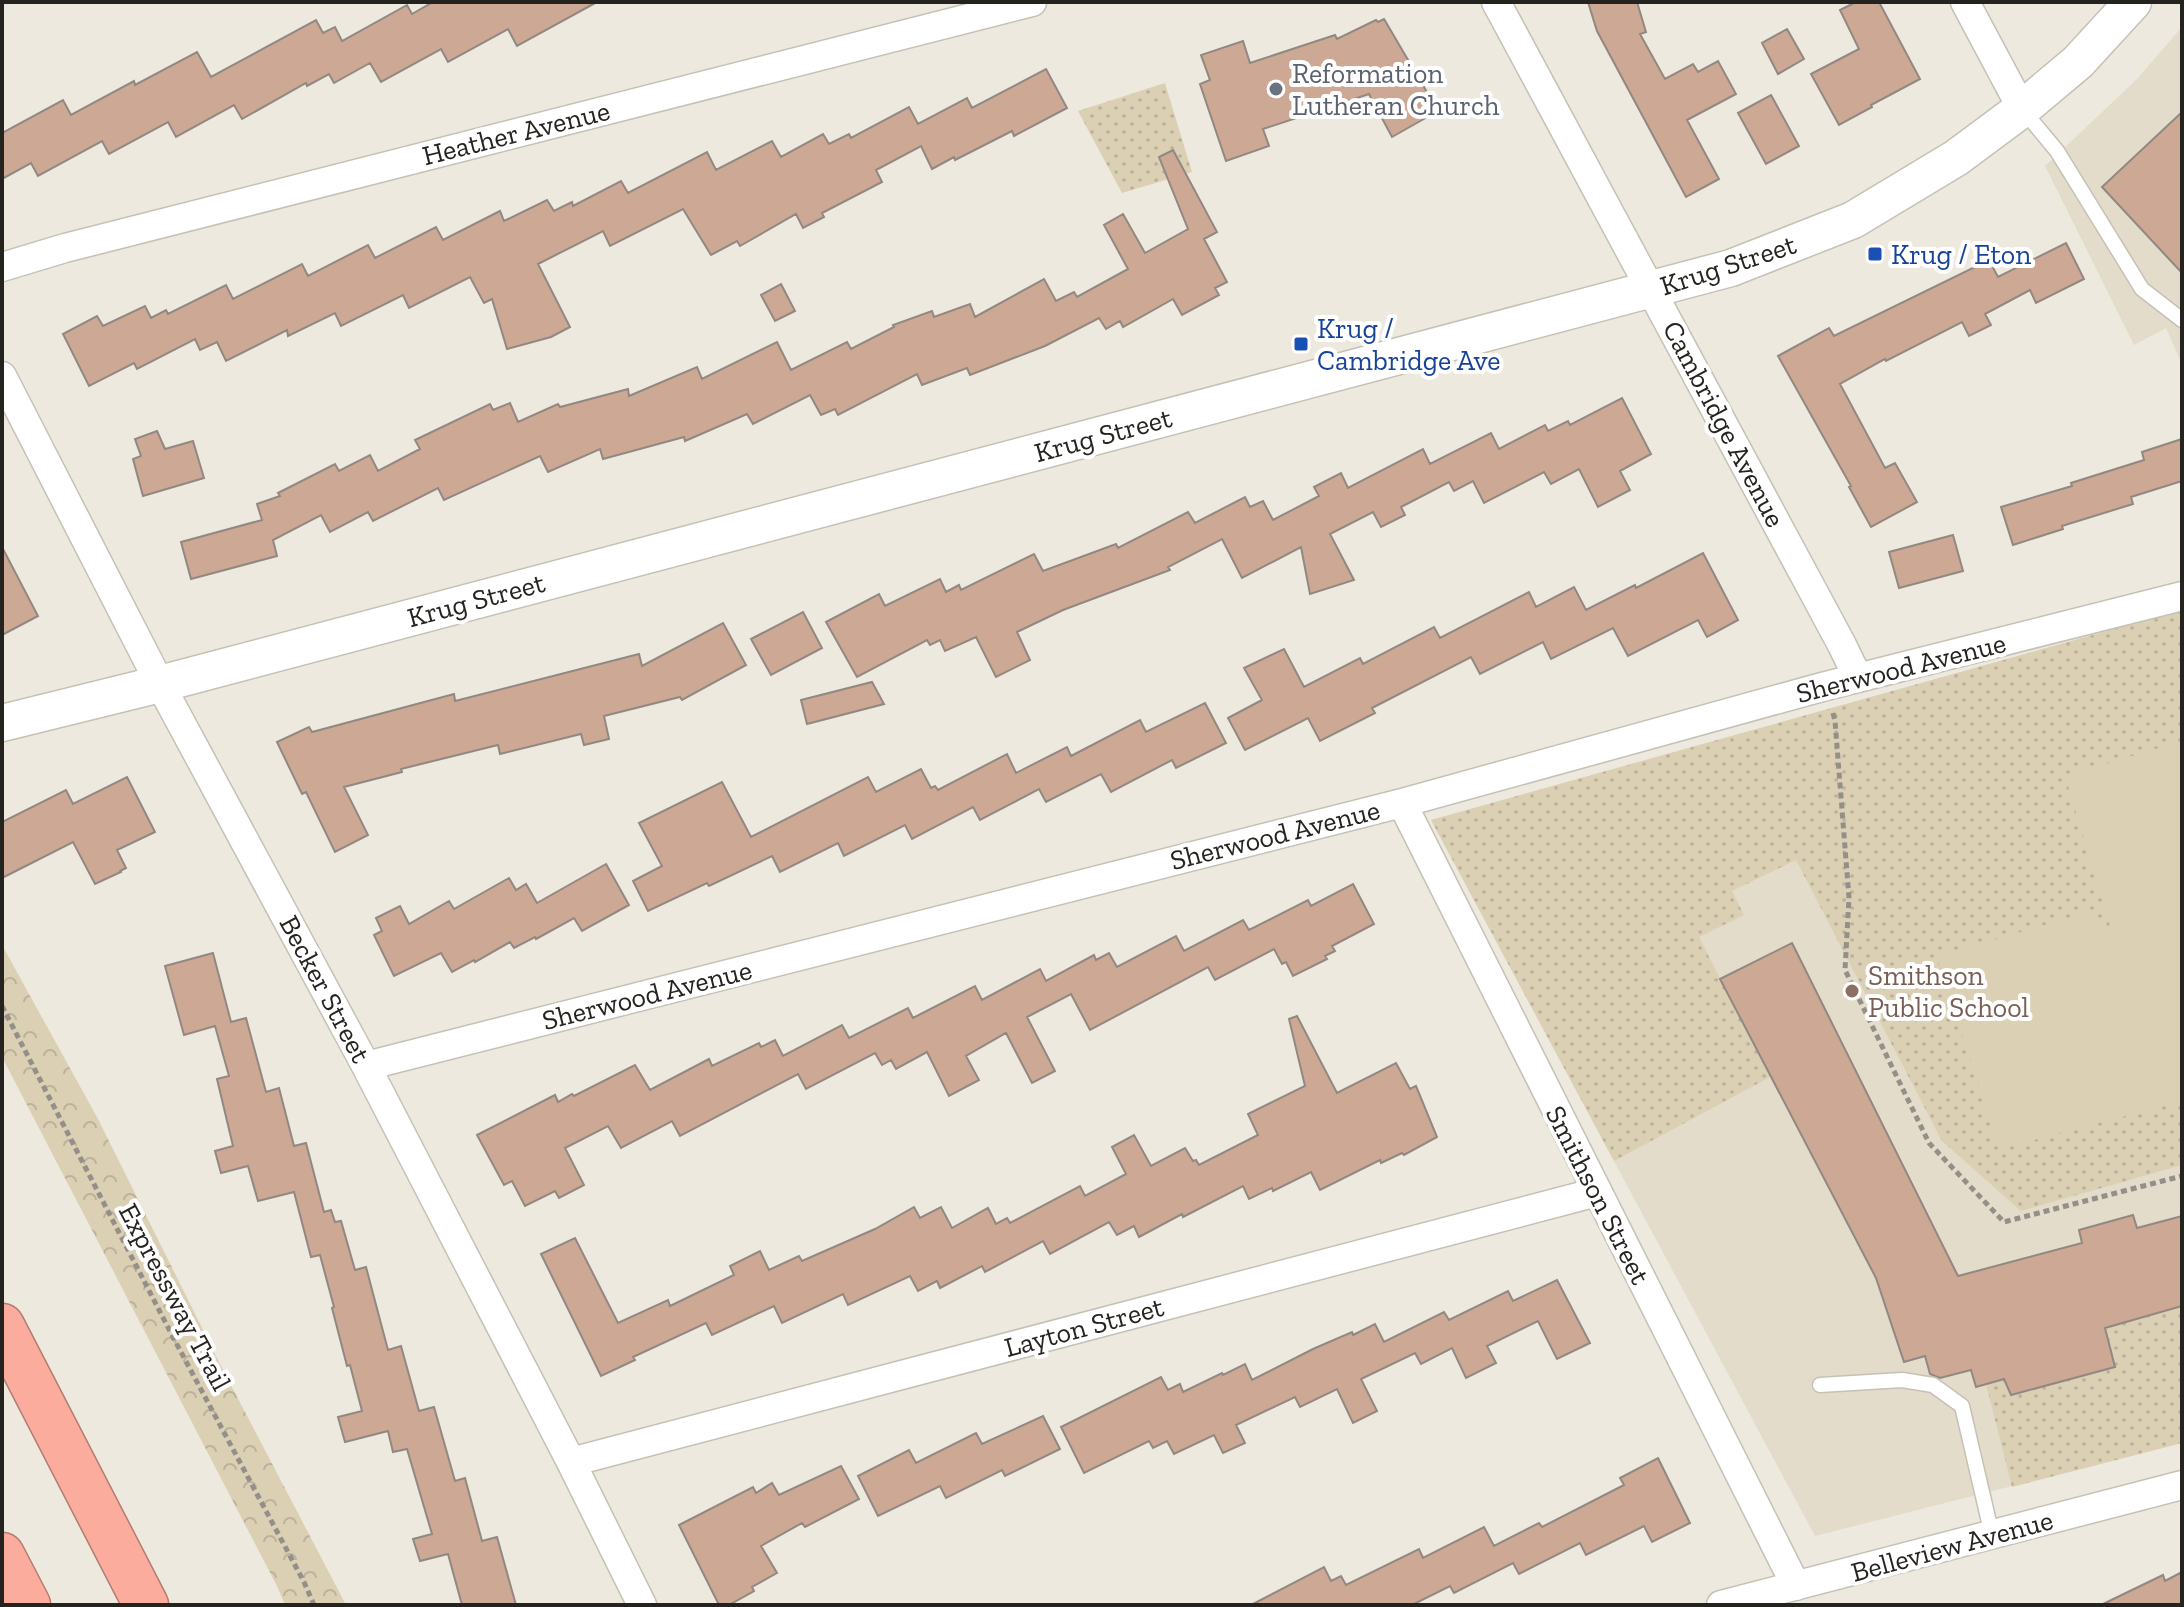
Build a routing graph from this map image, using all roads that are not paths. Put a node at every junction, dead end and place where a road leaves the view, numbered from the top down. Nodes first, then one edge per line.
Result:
1 (1496, 2) edge
2 (1965, 2) edge
3 (2133, 2) edge
4 (1018, 4) edge
5 (2022, 109) junction
6 (2, 267) edge
7 (1653, 290) junction
8 (2182, 320) edge
9 (2, 376) edge
10 (2182, 596) edge
11 (1858, 678) junction
12 (160, 684) junction
13 (2, 723) edge
14 (1402, 803) junction
15 (366, 1066) junction
16 (1597, 1192) junction
17 (2, 1326) edge
18 (1820, 1385) dead end
19 (571, 1462) junction
20 (2182, 1485) edge
21 (1992, 1535) junction
22 (2, 1555) edge
23 (1796, 1586) junction
24 (28, 1605) edge
25 (146, 1605) edge
26 (642, 1605) edge
27 (1721, 1605) edge

1 - 7 street, Cambridge Avenue
2 - 5 street
3 - 5 street, Krug Street
4 - 6 street, Heather Avenue
5 - 7 street, Krug Street
5 - 8 lane
7 - 11 street, Cambridge Avenue
7 - 12 street, Krug Street
9 - 12 street, Becker Street
10 - 11 street, Sherwood Avenue
11 - 14 street, Sherwood Avenue
12 - 13 street, Krug Street
12 - 15 street, Becker Street
14 - 15 street, Sherwood Avenue
14 - 16 street, Smithson Street
15 - 19 street, Becker Street
16 - 19 street, Layton Street
16 - 23 street, Smithson Street
17 - 25 highway
18 - 21 lane
19 - 26 street, Becker Street
20 - 21 street, Belleview Avenue
21 - 23 street, Belleview Avenue
22 - 24 highway
23 - 27 street, Belleview Avenue

